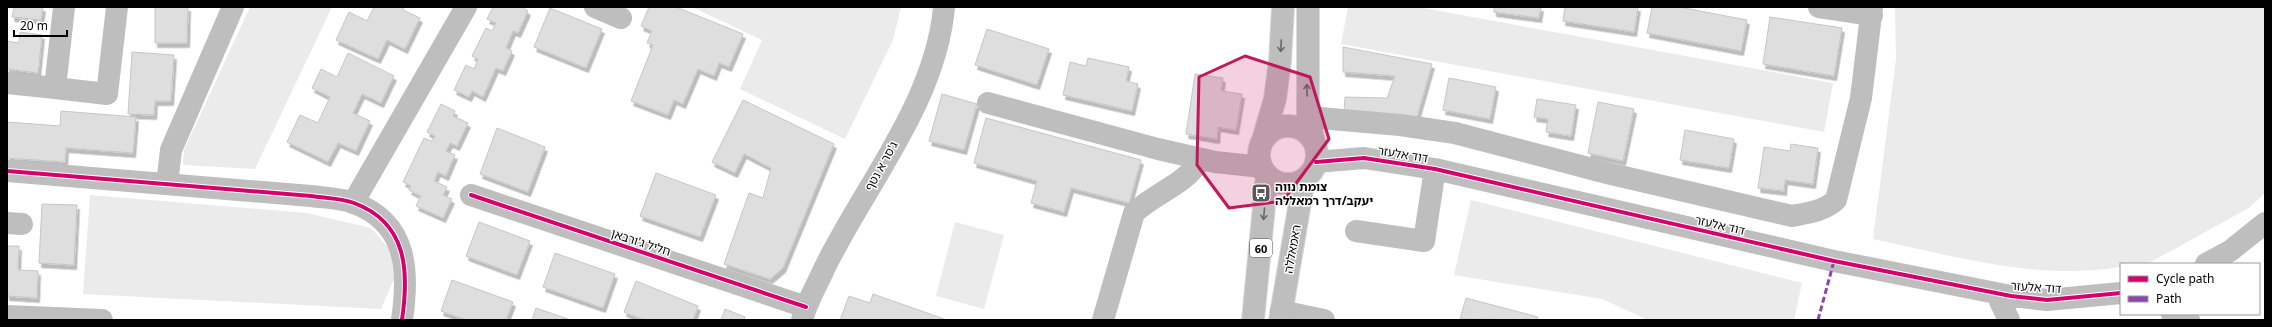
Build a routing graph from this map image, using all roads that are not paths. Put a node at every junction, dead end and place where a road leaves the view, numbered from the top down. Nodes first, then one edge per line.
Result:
1 (64, 7) edge
2 (117, 7) edge
3 (233, 7) edge
4 (466, 7) edge
5 (595, 7) edge
6 (944, 7) edge
7 (1283, 7) edge
8 (1308, 7) edge
9 (1819, 7) edge
10 (1872, 11) edge
11 (621, 18) dead end
12 (7, 83) edge
13 (55, 88) junction
14 (988, 103) dead end
15 (1308, 117) junction
16 (1263, 140) junction
17 (1201, 159) junction
18 (1311, 161) junction
19 (1435, 169) junction
20 (7, 171) edge
21 (1264, 171) junction
22 (167, 184) junction
23 (471, 195) dead end
24 (353, 203) junction
25 (2265, 223) edge
26 (1356, 231) dead end
27 (2208, 263) edge
28 (1996, 293) junction
29 (2119, 295) edge
30 (804, 313) edge
31 (2175, 315) edge
32 (7, 316) edge
33 (1281, 316) edge
34 (102, 320) edge
35 (402, 320) edge
36 (1103, 320) edge
37 (1253, 320) edge
38 (1324, 320) edge
39 (2009, 320) edge
40 (2189, 320) edge

1 - 13 main road
2 - 13 main road
3 - 22 main road
4 - 24 main road
5 - 11 main road
6 - 30 main road, ג'סר א נטף
7 -> 16 main road, 60
15 -> 8 main road, ראמאללה
9 - 10 main road
10 - 15 main road
12 - 13 main road
14 - 17 main road
15 - 18 main road, ראמאללה
16 - 18 main road
16 - 21 main road, 60
17 - 21 main road
17 - 36 main road
18 - 19 main road, דוד אלעזר
18 - 21 main road
18 - 33 main road, ראמאללה
19 - 26 main road
19 - 28 main road, דוד אלעזר
20 - 22 main road
21 -> 37 main road, 60
22 - 24 main road
23 - 30 main road, חליל ג'ורבאן
24 - 35 main road
25 - 27 main road
28 - 29 main road, דוד אלעזר
28 - 39 main road
31 - 40 main road
32 - 34 main road
33 - 38 main road

